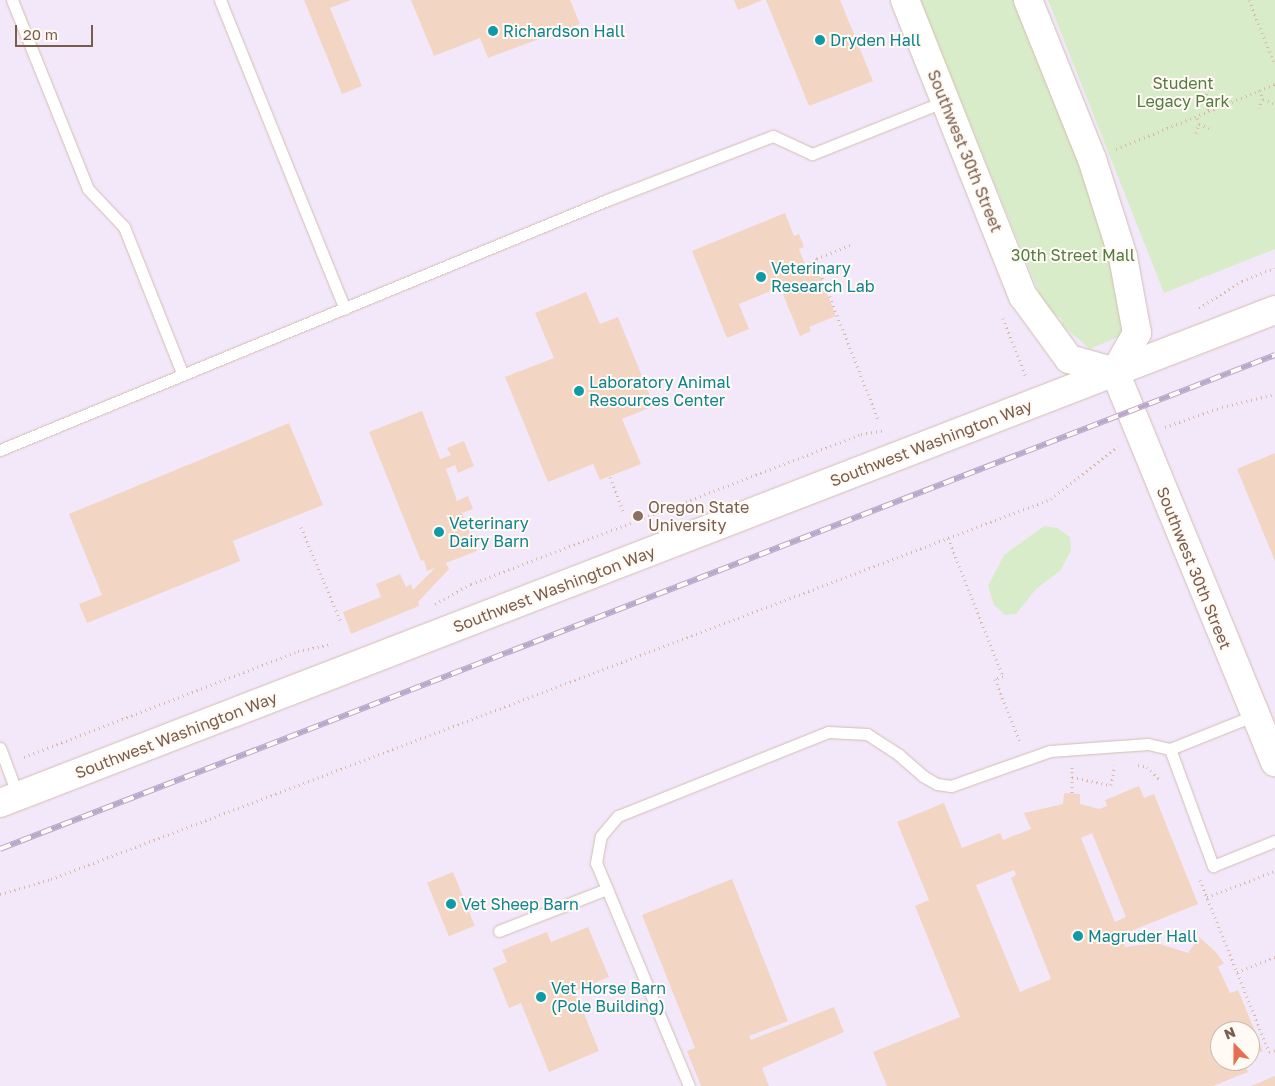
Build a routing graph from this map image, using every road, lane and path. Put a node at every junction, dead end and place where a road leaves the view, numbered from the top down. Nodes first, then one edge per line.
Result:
1 (12, 0) edge
2 (220, 0) edge
3 (905, 0) edge
4 (1028, 0) edge
5 (1249, 0) edge
6 (1275, 65) edge
7 (1275, 84) edge
8 (1208, 90) dead end
9 (1259, 90) junction
10 (1195, 95) dead end
11 (1204, 98) junction
12 (1263, 99) junction
13 (946, 100) junction
14 (1273, 102) dead end
15 (1260, 108) dead end
16 (1209, 111) junction
17 (1197, 116) junction
18 (1199, 124) junction
19 (1209, 128) dead end
20 (1196, 133) dead end
21 (1092, 159) junction
22 (850, 246) dead end
23 (1275, 268) edge
24 (345, 309) junction
25 (1275, 310) edge
26 (1193, 311) dead end
27 (1069, 359) junction
28 (1115, 372) junction
29 (184, 374) junction
30 (1017, 380) dead end
31 (1275, 394) edge
32 (878, 419) dead end
33 (893, 430) dead end
34 (1140, 436) junction
35 (0, 450) edge
36 (610, 477) dead end
37 (624, 513) dead end
38 (302, 527) dead end
39 (948, 538) junction
40 (430, 607) dead end
41 (341, 622) dead end
42 (334, 643) dead end
43 (1255, 715) junction
44 (0, 748) edge
45 (1064, 749) junction
46 (1170, 749) junction
47 (1027, 759) junction
48 (1121, 763) dead end
49 (1275, 763) edge
50 (6, 764) junction
51 (1107, 764) dead end
52 (1116, 764) junction
53 (1133, 764) dead end
54 (1081, 766) dead end
55 (1072, 767) junction
56 (1062, 769) dead end
57 (1072, 777) junction
58 (1163, 788) dead end
59 (1072, 794) dead end
60 (9, 799) edge
61 (1275, 841) edge
62 (1196, 870) dead end
63 (1275, 871) edge
64 (607, 889) junction
65 (0, 894) edge
66 (1207, 897) junction
67 (499, 931) dead end
68 (1275, 957) edge
69 (1237, 972) junction
70 (1275, 1050) edge
71 (689, 1086) edge

1 - 29 lane
2 - 24 lane
3 - 13 street, Southwest 30th Street
4 - 21 street
5 - 6 path
7 - 9 path
8 - 11 path
9 - 12 path
9 - 16 path
10 - 11 path
11 - 16 path
12 - 14 path
12 - 15 path
13 - 24 lane
13 - 27 street, Southwest 30th Street
16 - 17 path
17 - 18 path
17 - 21 path
18 - 19 path
18 - 20 path
21 - 28 street
22 - 32 path
23 - 26 path
24 - 29 lane
25 - 28 street, Southwest Washington Way
27 - 28 street
27 - 30 path
28 - 34 street, Southwest 30th Street
28 - 60 street, Southwest Washington Way
29 - 35 lane
31 - 34 path
33 - 40 path
34 - 39 path
34 - 43 street, Southwest 30th Street
36 - 37 path
38 - 41 path
39 - 47 path
39 - 65 path
42 - 50 path
43 - 46 lane
43 - 49 street, Southwest 30th Street
44 - 50 lane
45 - 46 lane
45 - 47 lane
45 - 55 path
46 - 61 lane
47 - 64 lane
48 - 52 path
50 - 60 lane
51 - 52 path
52 - 57 path
53 - 58 path
54 - 55 path
55 - 56 path
55 - 57 path
57 - 59 path
62 - 66 path
63 - 66 path
64 - 67 lane
64 - 71 lane
66 - 69 path
68 - 69 path
69 - 70 path

